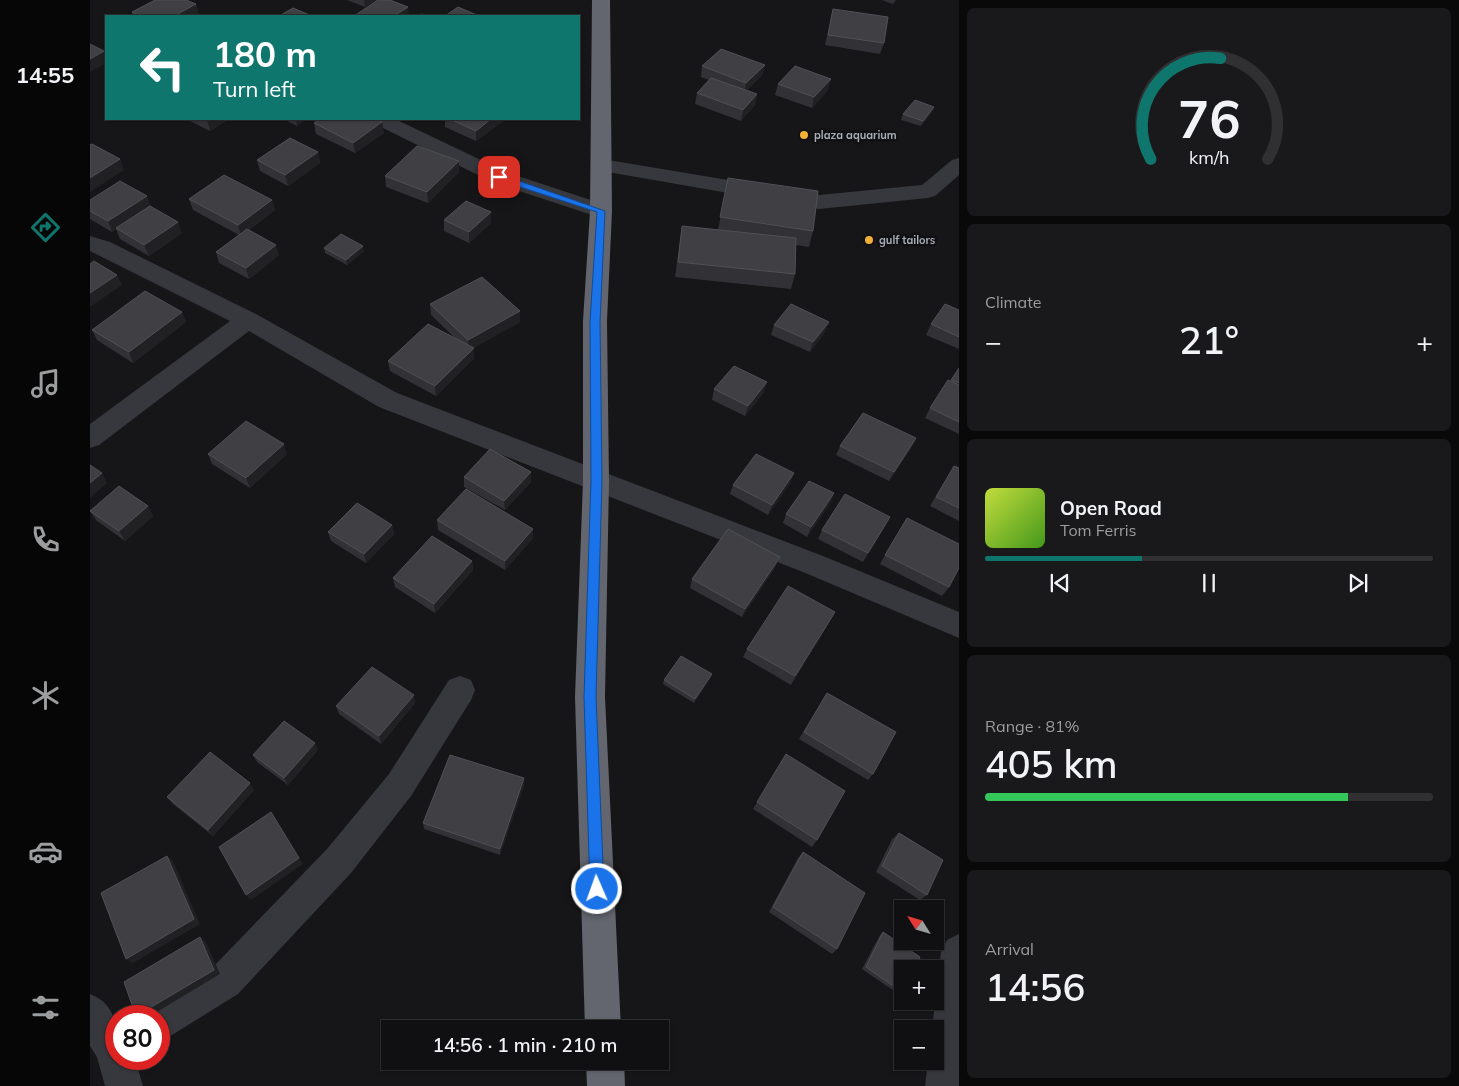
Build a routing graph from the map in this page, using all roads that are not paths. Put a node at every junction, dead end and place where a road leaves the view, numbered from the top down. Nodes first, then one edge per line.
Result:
1 (601, 0) edge
2 (382, 120) edge
3 (959, 164) edge
4 (602, 165) junction
5 (601, 211) junction
6 (90, 243) edge
7 (248, 320) junction
8 (90, 438) edge
9 (596, 480) junction
10 (959, 625) edge
11 (460, 690) dead end
12 (959, 952) edge
13 (90, 1012) edge
14 (170, 1015) edge
15 (603, 1020) edge
16 (105, 1034) edge
17 (120, 1070) edge
18 (605, 1070) edge
19 (124, 1086) edge
20 (606, 1086) edge
21 (944, 1086) edge

1 - 4 highway
2 - 5 street
3 - 4 street
4 - 5 highway
5 - 9 highway
6 - 7 street
7 - 8 street
7 - 9 street
9 - 10 street
9 - 15 highway
11 - 14 street
12 - 21 street
13 - 16 street
17 - 19 street
18 - 20 highway

